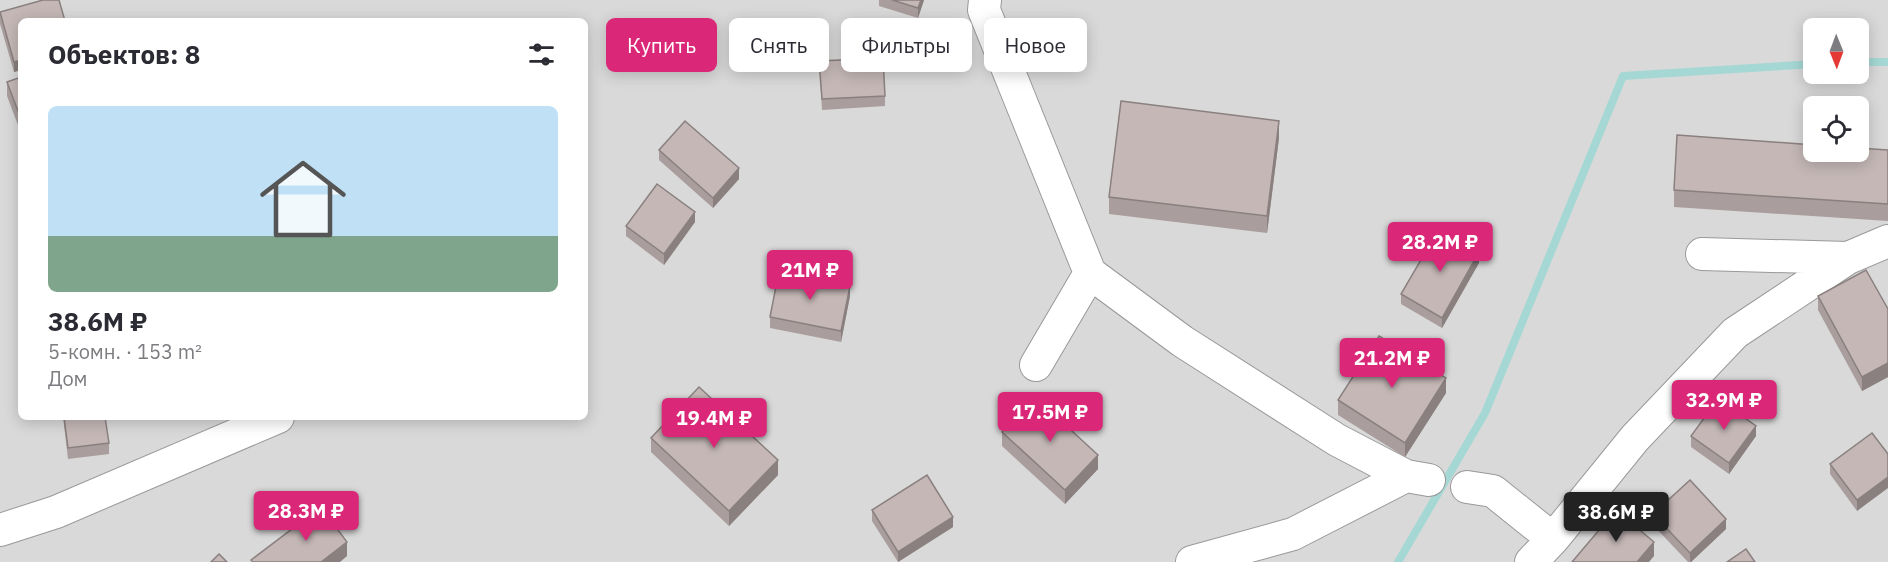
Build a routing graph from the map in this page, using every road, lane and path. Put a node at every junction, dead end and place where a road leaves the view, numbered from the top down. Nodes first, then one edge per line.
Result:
1 (985, 0) edge
2 (1888, 241) edge
3 (1702, 254) dead end
4 (1848, 258) junction
5 (1090, 273) junction
6 (1035, 365) dead end
7 (271, 420) edge
8 (1467, 487) dead end
9 (0, 530) edge
10 (1553, 539) junction
11 (1192, 562) edge
12 (1531, 562) edge

1 - 5 street
2 - 4 street
3 - 4 street
4 - 10 street
5 - 6 street
5 - 11 street
7 - 9 street
8 - 10 street
10 - 12 street

